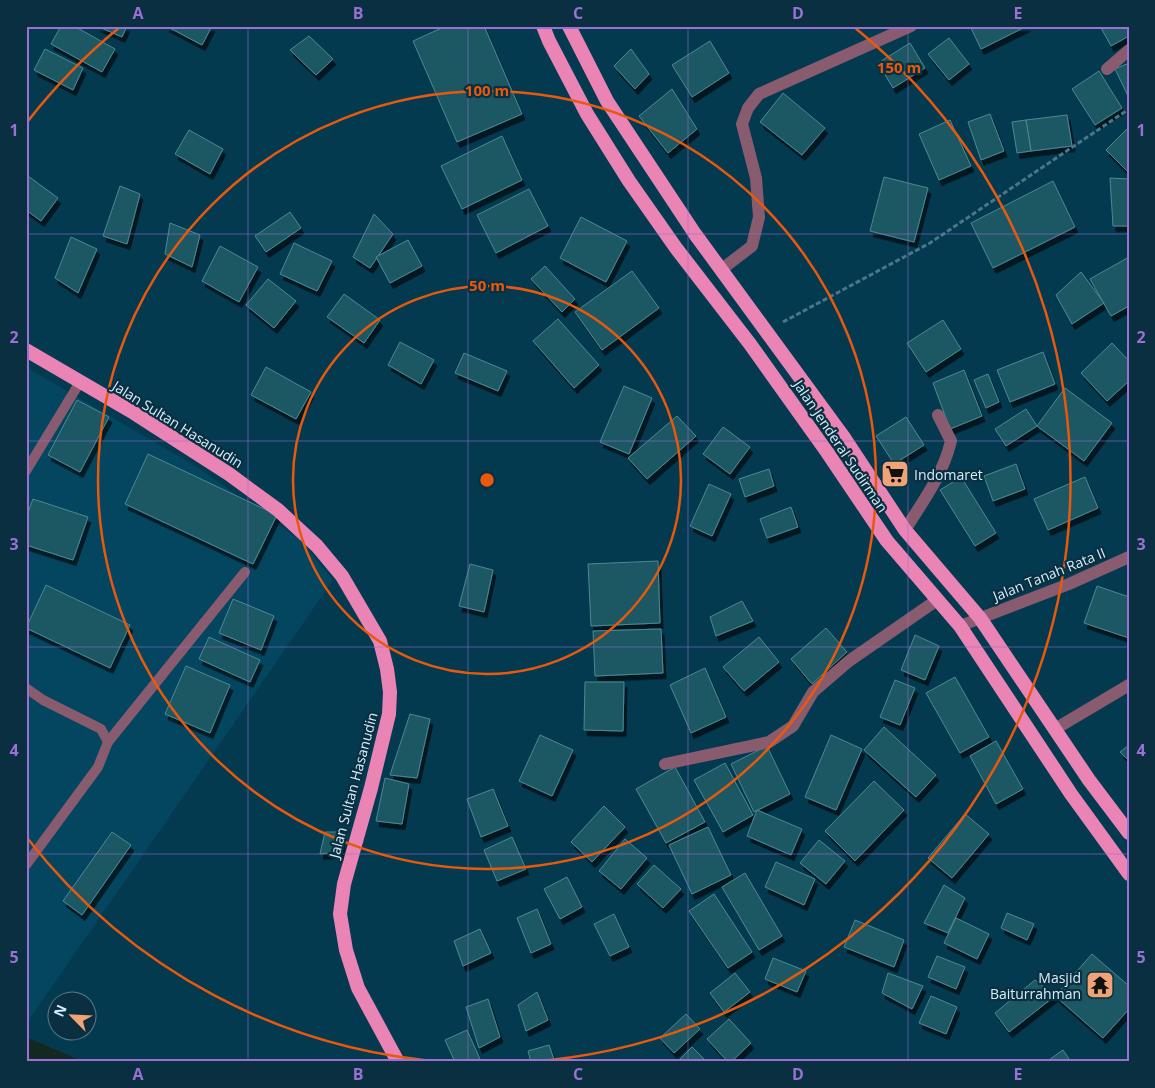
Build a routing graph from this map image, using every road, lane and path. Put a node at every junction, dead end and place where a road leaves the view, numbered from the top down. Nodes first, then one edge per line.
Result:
1 (543, 26) edge
2 (569, 26) edge
3 (910, 26) edge
4 (1129, 50) edge
5 (1107, 69) dead end
6 (1129, 108) edge
7 (722, 268) junction
8 (702, 282) junction
9 (767, 331) junction
10 (26, 350) edge
11 (80, 382) junction
12 (938, 415) dead end
13 (26, 471) edge
14 (905, 530) junction
15 (1129, 557) edge
16 (245, 572) dead end
17 (937, 600) junction
18 (980, 618) junction
19 (960, 626) junction
20 (1129, 684) edge
21 (26, 688) edge
22 (1055, 729) junction
23 (108, 742) junction
24 (665, 764) dead end
25 (1129, 833) edge
26 (26, 865) edge
27 (1129, 874) edge
28 (398, 1062) edge

1 - 8 highway, Jalan Jenderal Sudirman
2 - 7 highway, Jalan Jenderal Sudirman
3 - 7 street
4 - 5 street
6 - 9 path
7 - 8 highway
7 - 9 highway, Jalan Jenderal Sudirman
8 - 17 highway, Jalan Jenderal Sudirman
9 - 14 highway, Jalan Jenderal Sudirman
10 - 11 highway, Jalan Sultan Hasanudin
11 - 13 lane
11 - 28 highway, Jalan Sultan Hasanudin
12 - 14 street
14 - 18 highway, Jalan Jenderal Sudirman
15 - 18 street, Jalan Tanah Rata II
16 - 23 lane
17 - 19 highway, Jalan Jenderal Sudirman
17 - 24 street
18 - 19 street, Jalan Tanah Rata II
18 - 22 highway, Jalan Jenderal Sudirman
19 - 27 highway, Jalan Jenderal Sudirman
20 - 22 street
21 - 23 lane
22 - 25 highway, Jalan Jenderal Sudirman
23 - 26 lane

